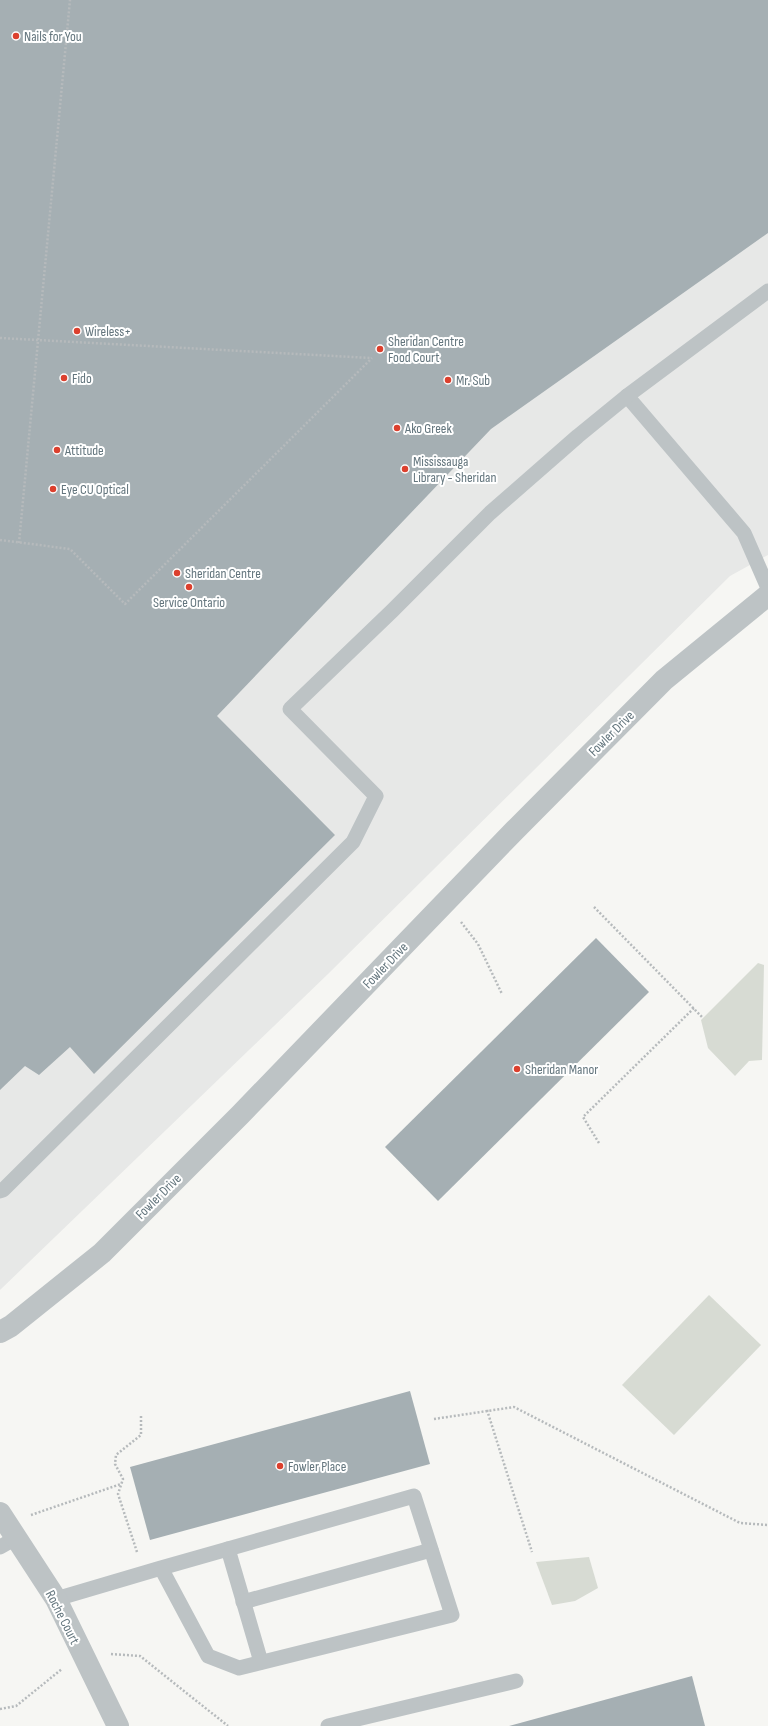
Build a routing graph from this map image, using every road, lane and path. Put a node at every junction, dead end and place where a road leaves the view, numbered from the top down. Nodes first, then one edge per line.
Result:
1 (70, 0) edge
2 (768, 291) edge
3 (0, 338) edge
4 (38, 341) junction
5 (627, 396) junction
6 (0, 540) edge
7 (19, 543) junction
8 (768, 588) edge
9 (768, 595) edge
10 (445, 903) junction
11 (594, 906) dead end
12 (502, 994) dead end
13 (694, 1008) junction
14 (702, 1017) dead end
15 (599, 1142) dead end
16 (0, 1191) edge
17 (0, 1332) edge
18 (487, 1410) junction
19 (141, 1416) dead end
20 (434, 1419) dead end
21 (121, 1484) junction
22 (768, 1525) edge
23 (6, 1530) edge
24 (228, 1549) junction
25 (431, 1550) junction
26 (532, 1552) dead end
27 (161, 1568) junction
28 (144, 1573) junction
29 (56, 1599) junction
30 (244, 1602) junction
31 (82, 1653) junction
32 (261, 1662) junction
33 (516, 1681) dead end
34 (0, 1709) edge
35 (118, 1726) edge
36 (228, 1726) edge
37 (328, 1726) edge

1 - 4 path
2 - 5 lane
3 - 4 path
4 - 7 path
4 - 7 path
5 - 8 lane
5 - 16 lane
6 - 7 path
9 - 10 street, Fowler Drive
10 - 12 path
10 - 17 street, Fowler Drive
11 - 13 path
13 - 14 path
13 - 15 path
18 - 20 path
18 - 22 path
18 - 26 path
19 - 21 path
21 - 23 path
21 - 28 path
23 - 29 street, Roche Court
24 - 25 lane
24 - 27 lane
24 - 30 lane
25 - 30 lane
25 - 32 lane
27 - 28 lane
27 - 32 lane
28 - 29 lane
29 - 31 street, Roche Court
30 - 32 lane
31 - 34 path
31 - 35 street, Roche Court
31 - 36 path
33 - 37 lane

